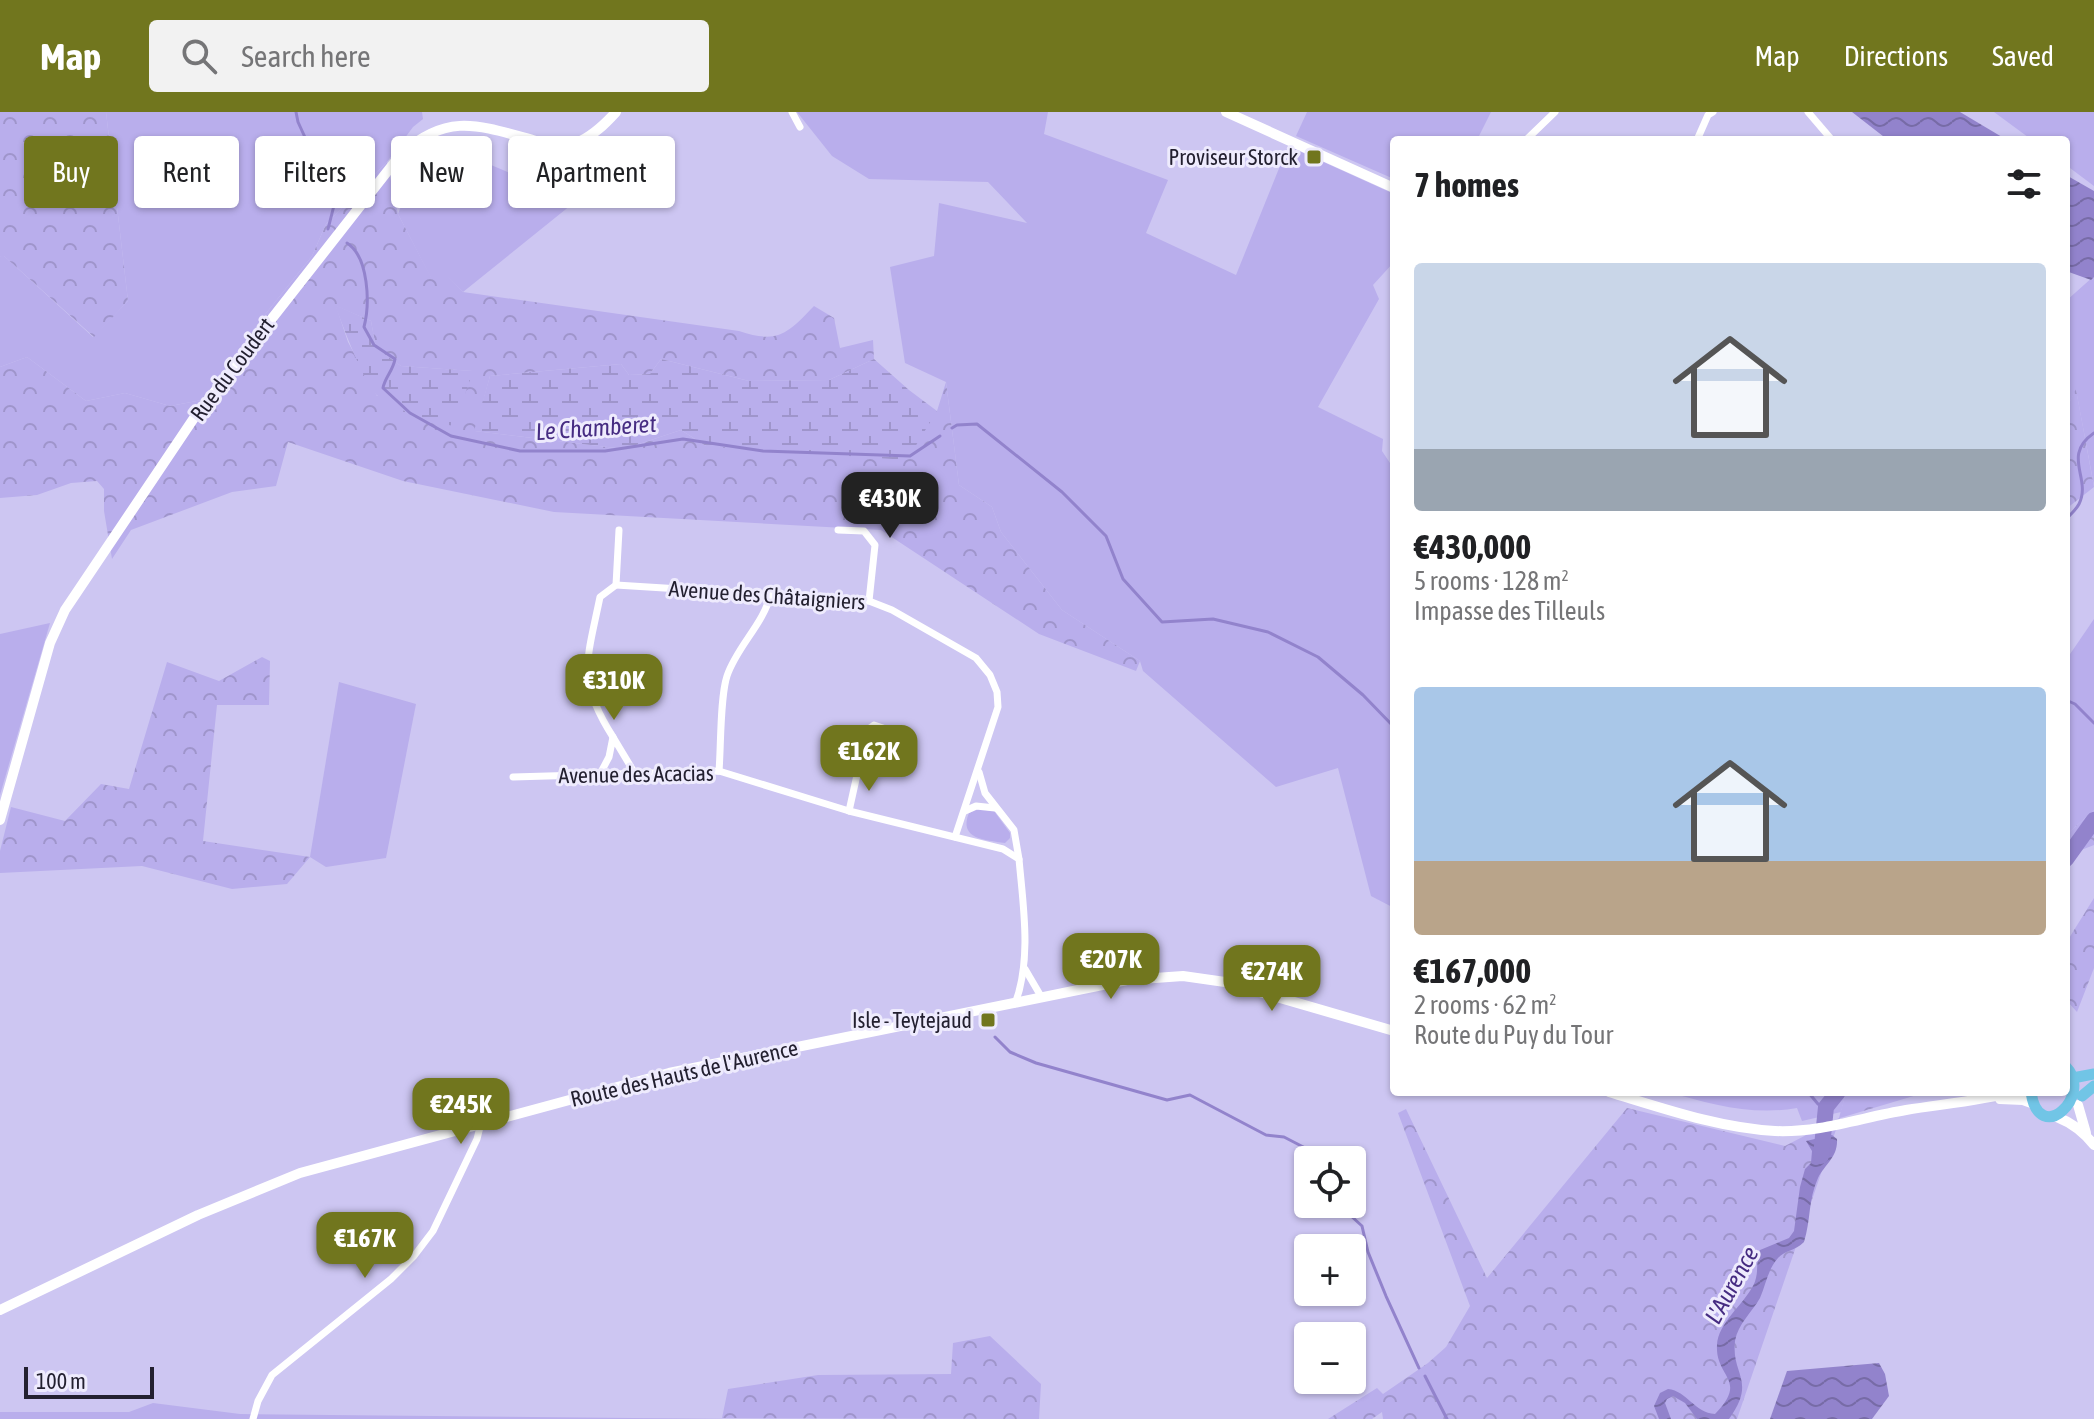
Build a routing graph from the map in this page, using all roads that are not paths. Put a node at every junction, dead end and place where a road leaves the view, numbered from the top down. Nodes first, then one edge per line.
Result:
1 (616, 112) edge
2 (792, 112) edge
3 (1226, 112) edge
4 (1555, 112) edge
5 (1713, 112) edge
6 (1808, 112) edge
7 (800, 127) dead end
8 (1530, 136) edge
9 (1699, 136) edge
10 (1829, 136) edge
11 (1390, 186) edge
12 (619, 530) dead end
13 (838, 530) dead end
14 (616, 585) junction
15 (771, 593) junction
16 (869, 601) junction
17 (613, 737) junction
18 (862, 755) junction
19 (979, 770) junction
20 (719, 771) junction
21 (634, 772) junction
22 (600, 774) junction
23 (513, 777) dead end
24 (995, 808) junction
25 (849, 811) junction
26 (965, 811) junction
27 (0, 820) edge
28 (955, 837) junction
29 (1019, 859) junction
30 (1025, 969) junction
31 (1042, 998) junction
32 (1015, 1004) junction
33 (1390, 1030) edge
34 (2070, 1068) edge
35 (2094, 1074) edge
36 (2094, 1086) edge
37 (1624, 1096) edge
38 (1998, 1096) edge
39 (2032, 1098) edge
40 (1986, 1099) junction
41 (2080, 1101) junction
42 (2057, 1117) junction
43 (481, 1123) junction
44 (2086, 1135) junction
45 (2094, 1145) edge
46 (0, 1310) edge
47 (253, 1419) edge

1 - 27 main road, Rue du Coudert
2 - 7 street
3 - 11 main road
4 - 8 street
5 - 9 street
6 - 10 street
12 - 14 street
13 - 16 street
14 - 15 street, Avenue des Châtaigniers
14 - 17 street
15 - 16 street, Avenue des Châtaigniers
15 - 20 street
16 - 19 street, Avenue des Châtaigniers
17 - 21 street
17 - 22 street
18 - 18 street
18 - 25 street
19 - 24 street
19 - 26 street, Avenue des Châtaigniers
20 - 21 street, Avenue des Acacias
20 - 25 street, Avenue des Acacias
21 - 22 street, Avenue des Acacias
22 - 23 street, Avenue des Acacias
24 - 26 street
24 - 29 street
25 - 28 street, Avenue des Acacias
26 - 28 street, Avenue des Châtaigniers
28 - 29 street, Avenue des Acacias
29 - 30 street
30 - 31 street
30 - 32 street
31 - 32 main road, Route des Hauts de l'Aurence
31 - 33 main road, Route des Hauts de l'Aurence
32 - 43 main road, Route des Hauts de l'Aurence
34 - 35 main road
34 - 41 main road
36 - 41 main road
37 - 40 main road
38 - 40 main road
39 - 40 main road
39 - 42 main road
41 - 42 main road
41 - 44 main road
42 - 44 main road
43 - 46 main road, Route des Hauts de l'Aurence
43 - 47 street
44 - 45 main road

